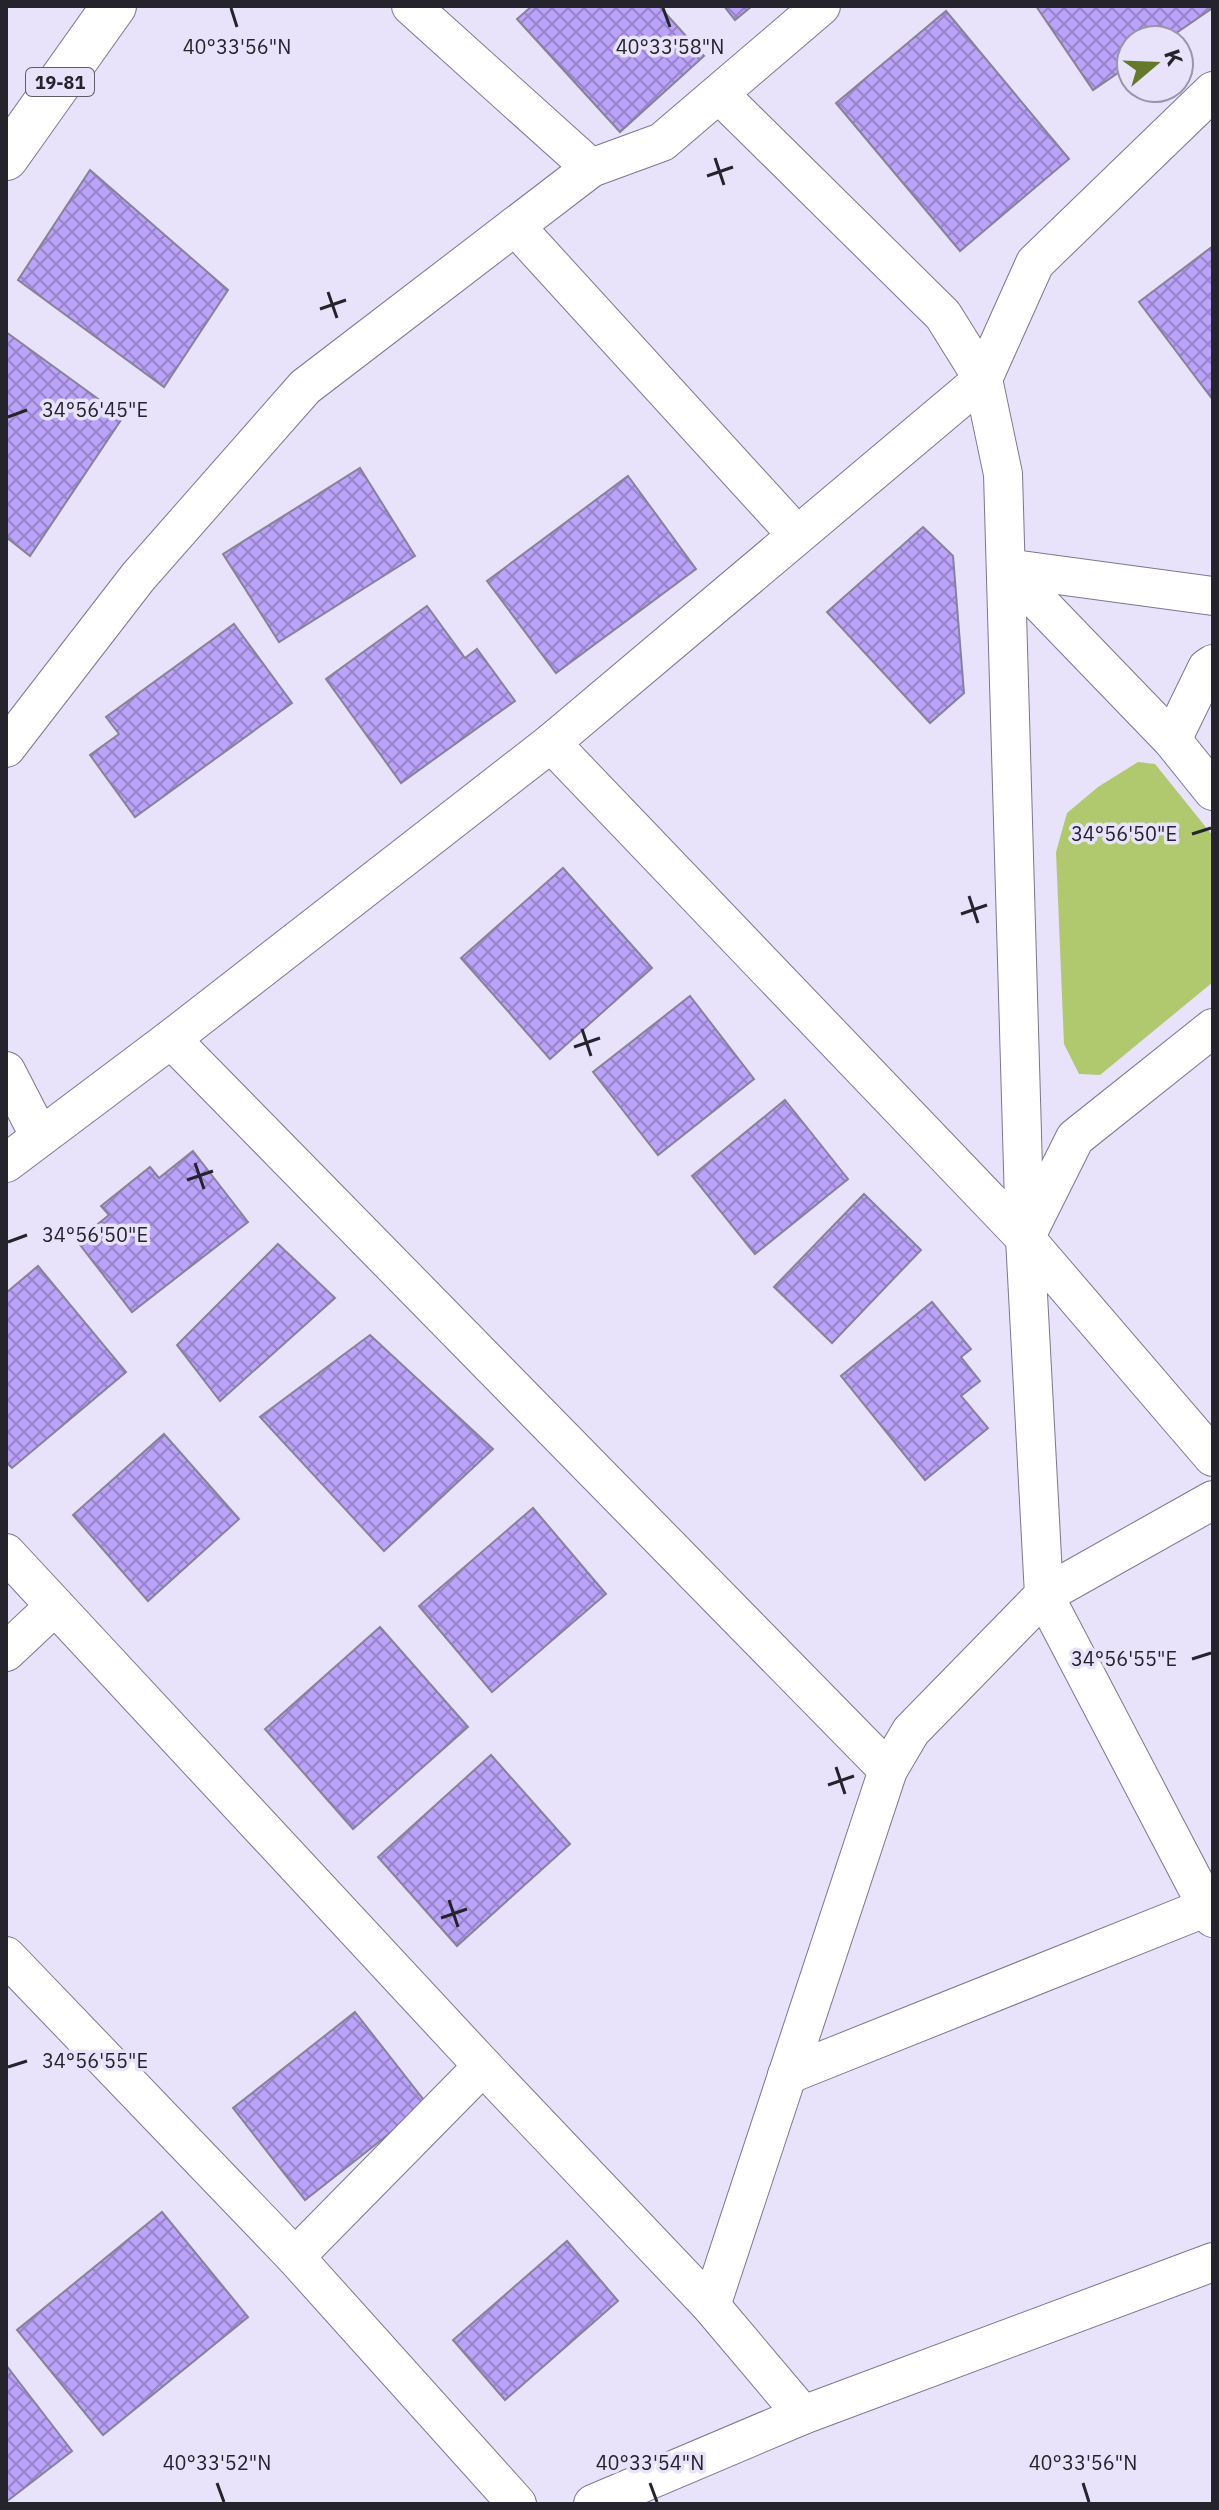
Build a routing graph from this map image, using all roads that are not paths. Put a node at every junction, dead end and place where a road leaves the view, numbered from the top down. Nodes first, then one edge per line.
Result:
1 (114, 6) edge
2 (411, 6) edge
3 (821, 6) edge
4 (1213, 91) edge
5 (719, 94) junction
6 (6, 158) edge
7 (591, 168) junction
8 (515, 226) junction
9 (983, 379) junction
10 (797, 535) junction
11 (1006, 568) junction
12 (1213, 596) edge
13 (1213, 664) edge
14 (1172, 740) junction
15 (551, 743) junction
16 (6, 748) edge
17 (1213, 791) edge
18 (1213, 1028) edge
19 (171, 1039) junction
20 (6, 1071) edge
21 (40, 1137) junction
22 (6, 1163) edge
23 (1025, 1238) junction
24 (1213, 1457) edge
25 (1213, 1500) edge
26 (6, 1553) edge
27 (1044, 1595) junction
28 (55, 1606) junction
29 (6, 1652) edge
30 (888, 1770) junction
31 (1210, 1912) edge
32 (6, 1956) edge
33 (483, 2066) junction
34 (787, 2075) junction
35 (295, 2257) junction
36 (1213, 2262) edge
37 (711, 2306) junction
38 (803, 2415) junction
39 (517, 2504) edge
40 (593, 2504) edge

1 - 6 highway, 19-81
2 - 7 street
3 - 5 street
4 - 9 street
5 - 7 street
5 - 9 street
7 - 8 street
8 - 10 street
8 - 16 street
9 - 10 street
9 - 11 street
10 - 15 street
11 - 12 street
11 - 14 street
11 - 23 street
13 - 14 street
14 - 17 street
15 - 19 street
15 - 23 street
18 - 23 street
19 - 21 street
19 - 30 street
20 - 21 street
21 - 22 street
23 - 24 street
23 - 27 street
25 - 27 street
26 - 28 street
27 - 30 street
27 - 31 street
28 - 29 street
28 - 33 street
30 - 34 street
31 - 34 street
32 - 35 street
33 - 35 street
33 - 37 street
34 - 37 street
35 - 39 street
36 - 38 street
37 - 38 street
38 - 40 street

